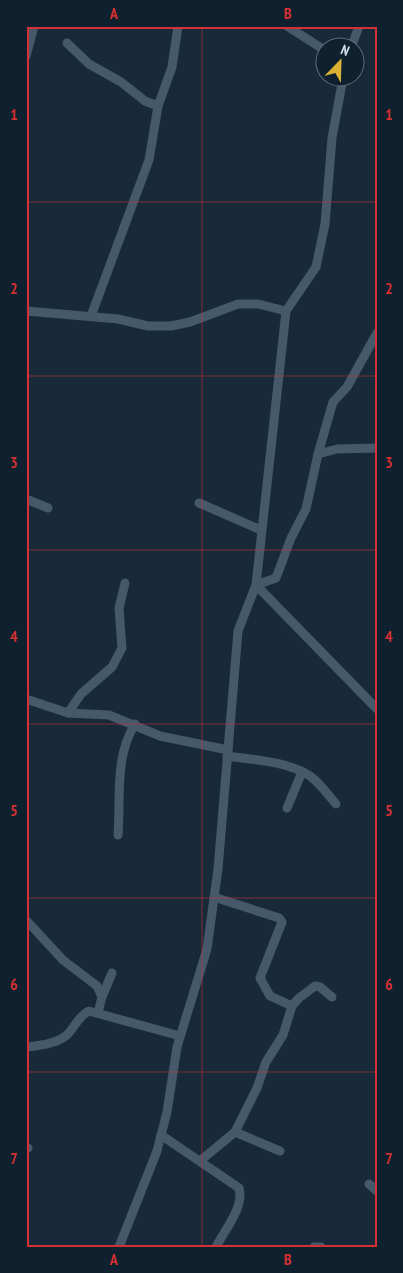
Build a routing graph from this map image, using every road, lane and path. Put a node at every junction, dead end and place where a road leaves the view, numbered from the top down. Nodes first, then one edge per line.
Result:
1 (34, 26) edge
2 (178, 26) edge
3 (288, 26) edge
4 (359, 26) edge
5 (355, 38) edge
6 (67, 43) dead end
7 (316, 44) edge
8 (26, 56) edge
9 (341, 88) edge
10 (158, 106) junction
11 (286, 311) junction
12 (26, 312) edge
13 (91, 316) junction
14 (377, 333) edge
15 (377, 448) edge
16 (318, 454) junction
17 (26, 499) edge
18 (199, 503) dead end
19 (48, 508) dead end
20 (261, 530) junction
21 (125, 583) dead end
22 (256, 585) junction
23 (26, 699) edge
24 (377, 709) edge
25 (68, 713) junction
26 (135, 724) junction
27 (228, 753) junction
28 (302, 772) junction
29 (336, 804) dead end
30 (287, 808) dead end
31 (118, 835) dead end
32 (214, 897) junction
33 (26, 920) edge
34 (112, 973) dead end
35 (102, 997) junction
36 (332, 997) dead end
37 (292, 1006) junction
38 (98, 1013) junction
39 (180, 1036) junction
40 (26, 1047) edge
41 (235, 1132) junction
42 (161, 1135) junction
43 (280, 1151) dead end
44 (200, 1160) junction
45 (370, 1184) dead end
46 (377, 1191) edge
47 (119, 1247) edge
48 (216, 1247) edge
49 (314, 1247) edge
50 (321, 1247) edge

1 - 8 street
2 - 10 street
3 - 7 street
4 - 5 street
6 - 10 street
9 - 11 street
10 - 13 street
11 - 13 street
11 - 20 street
12 - 13 street
14 - 16 street
15 - 16 street
16 - 22 street
17 - 19 street
18 - 20 street
20 - 22 street
21 - 25 street
22 - 24 street
22 - 27 street
23 - 25 street
25 - 26 street
26 - 27 street
26 - 31 street
27 - 28 street
27 - 32 street
28 - 29 street
28 - 30 street
32 - 37 street
32 - 39 street
33 - 35 street
34 - 35 street
35 - 38 street
36 - 37 street
37 - 41 street
38 - 39 street
38 - 40 street
39 - 42 street
41 - 43 street
41 - 44 street
42 - 44 street
42 - 47 street
44 - 48 street
45 - 46 street
49 - 50 street

